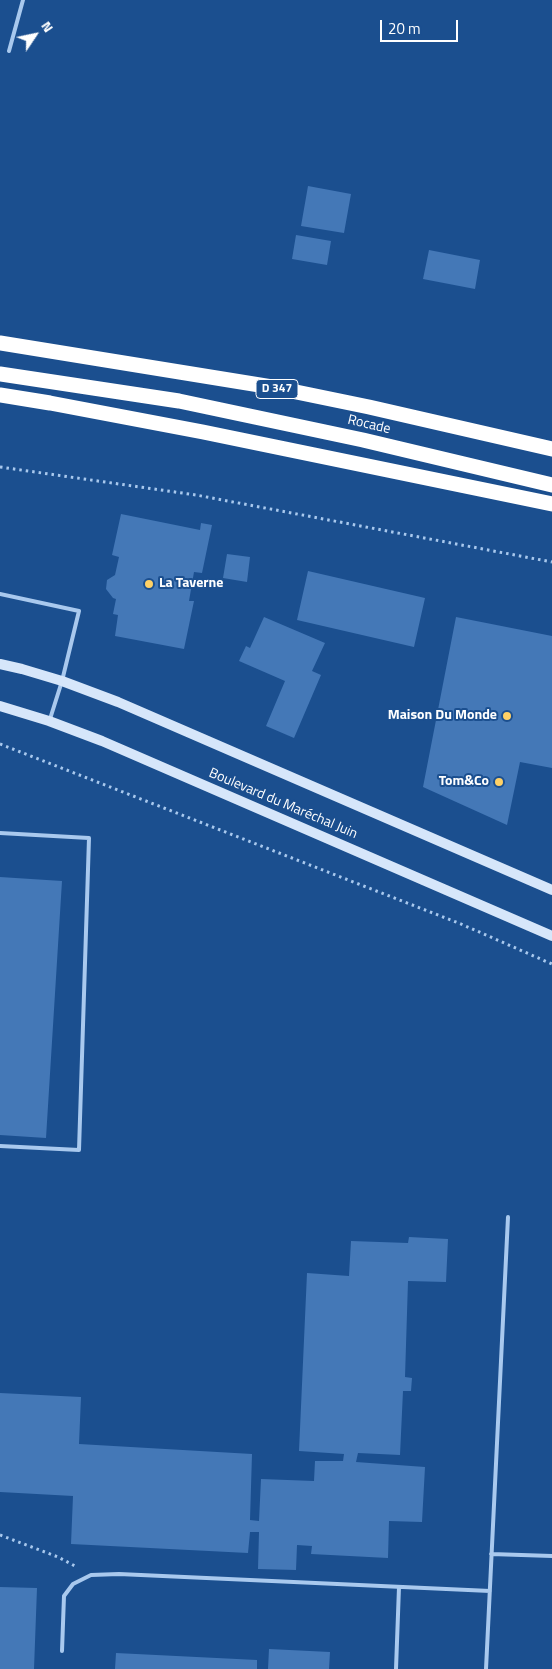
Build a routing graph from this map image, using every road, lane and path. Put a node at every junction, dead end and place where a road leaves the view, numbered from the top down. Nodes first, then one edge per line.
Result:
1 (23, 0) edge
2 (9, 50) dead end
3 (0, 344) edge
4 (0, 374) edge
5 (0, 395) edge
6 (552, 449) edge
7 (0, 467) edge
8 (552, 485) edge
9 (552, 504) edge
10 (552, 562) edge
11 (0, 594) edge
12 (0, 664) edge
13 (62, 681) junction
14 (0, 706) edge
15 (49, 721) junction
16 (0, 744) edge
17 (0, 833) edge
18 (552, 890) edge
19 (552, 936) edge
20 (552, 964) edge
21 (0, 1146) edge
22 (508, 1218) dead end
23 (0, 1534) edge
24 (492, 1554) junction
25 (552, 1556) edge
26 (91, 1575) junction
27 (399, 1587) junction
28 (490, 1591) junction
29 (62, 1651) dead end
30 (396, 1669) edge
31 (486, 1669) edge

1 - 2 lane
3 - 6 highway, D 347
4 - 8 highway, Rocade / D 347
5 - 9 highway
7 - 10 path
11 - 13 lane
12 - 13 main road, Boulevard du Maréchal Juin
13 - 15 lane
13 - 18 main road, Boulevard du Maréchal Juin
14 - 15 main road, Boulevard du Maréchal Juin
15 - 19 main road, Boulevard du Maréchal Juin
16 - 20 path
17 - 21 lane
22 - 24 lane
23 - 26 path
24 - 25 lane
24 - 28 lane
26 - 27 lane
26 - 29 lane
27 - 28 lane
27 - 30 lane
28 - 31 lane

